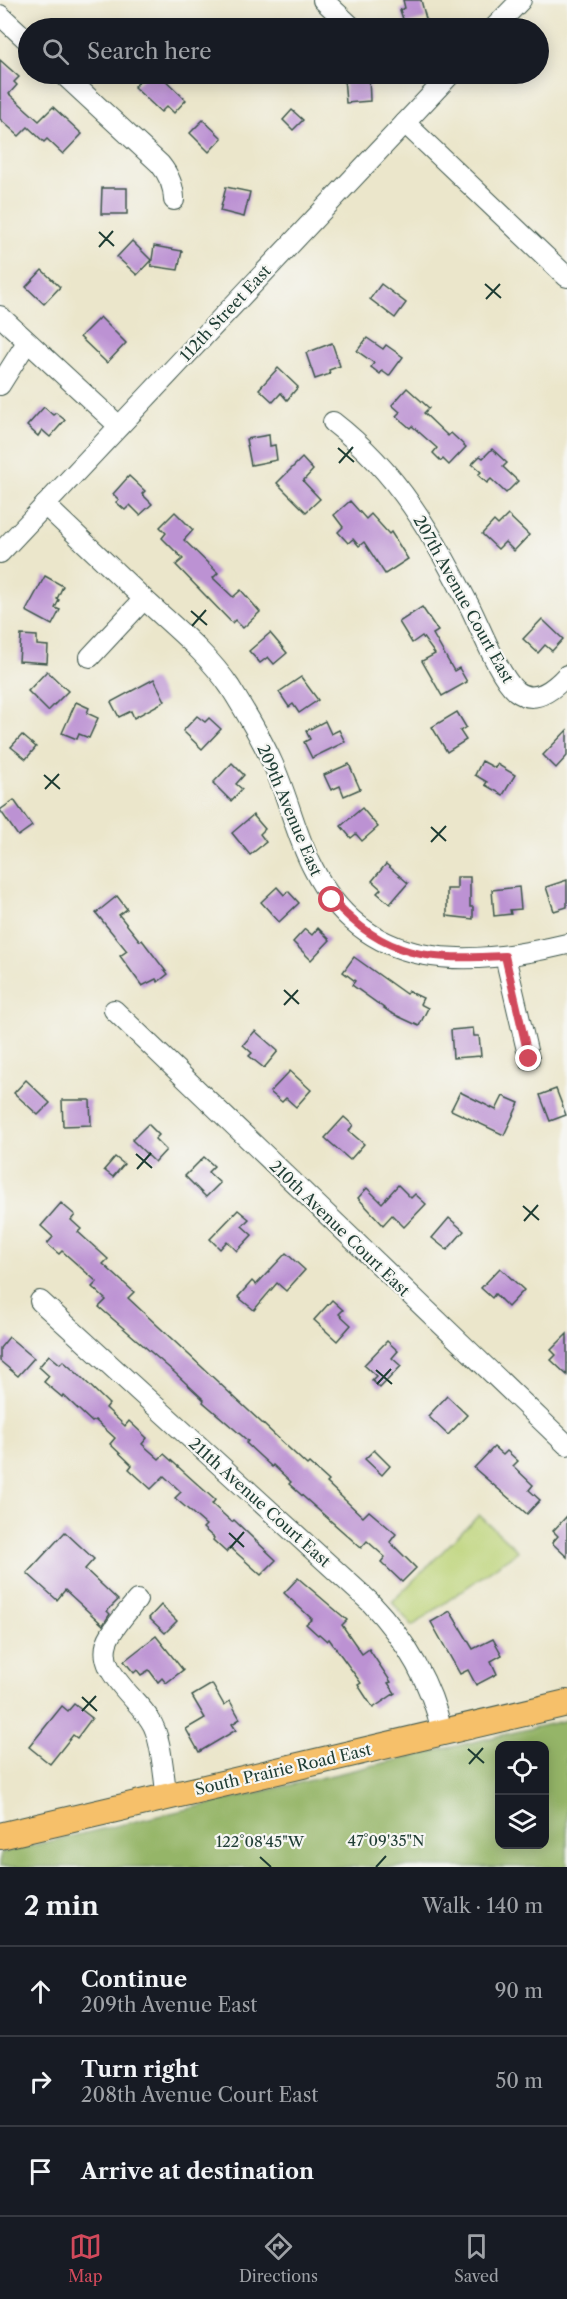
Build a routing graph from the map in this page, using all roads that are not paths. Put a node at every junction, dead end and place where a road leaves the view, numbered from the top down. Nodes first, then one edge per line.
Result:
1 (323, 0) edge
2 (520, 0) edge
3 (0, 15) edge
4 (342, 18) edge
5 (503, 18) edge
6 (18, 32) edge
7 (74, 84) edge
8 (442, 84) edge
9 (405, 123) junction
10 (174, 200) dead end
11 (567, 277) edge
12 (0, 316) edge
13 (27, 342) junction
14 (0, 386) edge
15 (333, 422) dead end
16 (119, 426) junction
17 (45, 505) junction
18 (0, 553) edge
19 (144, 599) junction
20 (90, 657) dead end
21 (567, 675) edge
22 (567, 944) edge
23 (505, 956) junction
24 (114, 1010) dead end
25 (529, 1059) dead end
26 (40, 1301) dead end
27 (567, 1445) edge
28 (137, 1600) dead end
29 (567, 1703) edge
30 (442, 1732) junction
31 (167, 1797) junction
32 (0, 1836) edge

1 - 4 street
2 - 5 street
3 - 6 street
7 - 10 street
8 - 9 street, 112th Street East
9 - 11 street
9 - 16 street, 112th Street East
12 - 13 street
13 - 14 street
13 - 16 street
15 - 21 street, 207th Avenue Court East
16 - 17 street, 112th Street East
17 - 18 street, 112th Street East
17 - 19 street, 209th Avenue East
19 - 20 street
19 - 23 street, 209th Avenue East
22 - 23 street, 209th Avenue East
23 - 25 street
24 - 27 street, 210th Avenue Court East
26 - 30 street, 211th Avenue Court East
28 - 31 street
29 - 30 main road, South Prairie Road East
30 - 31 main road, South Prairie Road East
31 - 32 main road, South Prairie Road East

